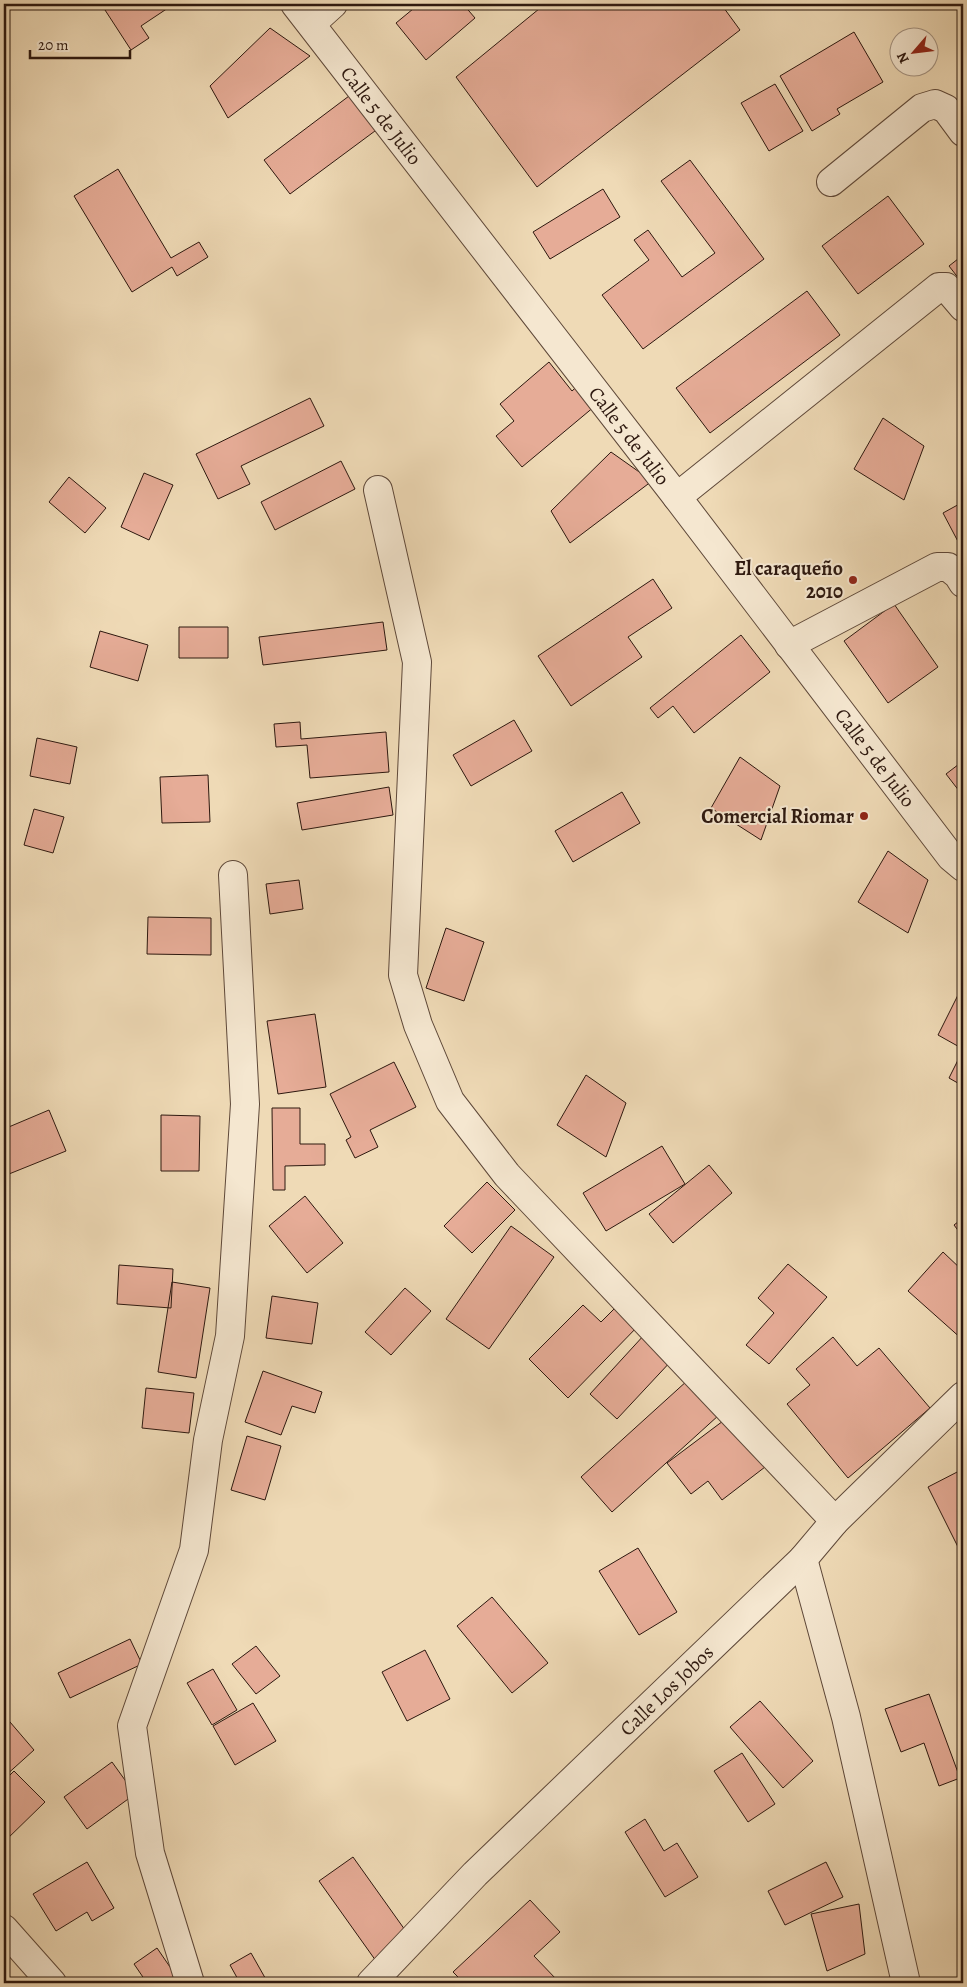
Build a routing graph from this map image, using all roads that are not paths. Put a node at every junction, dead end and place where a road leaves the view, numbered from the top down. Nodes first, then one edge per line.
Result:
1 (334, 4) edge
2 (304, 14) edge
3 (963, 132) edge
4 (830, 182) dead end
5 (963, 307) edge
6 (378, 490) dead end
7 (677, 497) junction
8 (963, 583) edge
9 (789, 645) junction
10 (963, 867) edge
11 (233, 875) dead end
12 (963, 1396) edge
13 (836, 1521) junction
14 (803, 1558) junction
15 (4, 1929) edge
16 (52, 1983) edge
17 (190, 1983) edge
18 (371, 1983) edge
19 (906, 1983) edge

1 - 2 street
2 - 7 street, Calle 5 de Julio
3 - 4 street
5 - 7 street
6 - 13 street
7 - 9 street, Calle 5 de Julio
8 - 9 street
9 - 10 street, Calle 5 de Julio
11 - 17 street
12 - 13 street, Calle Los Jobos
13 - 14 street, Calle Los Jobos
14 - 18 street, Calle Los Jobos
14 - 19 street
15 - 16 street

